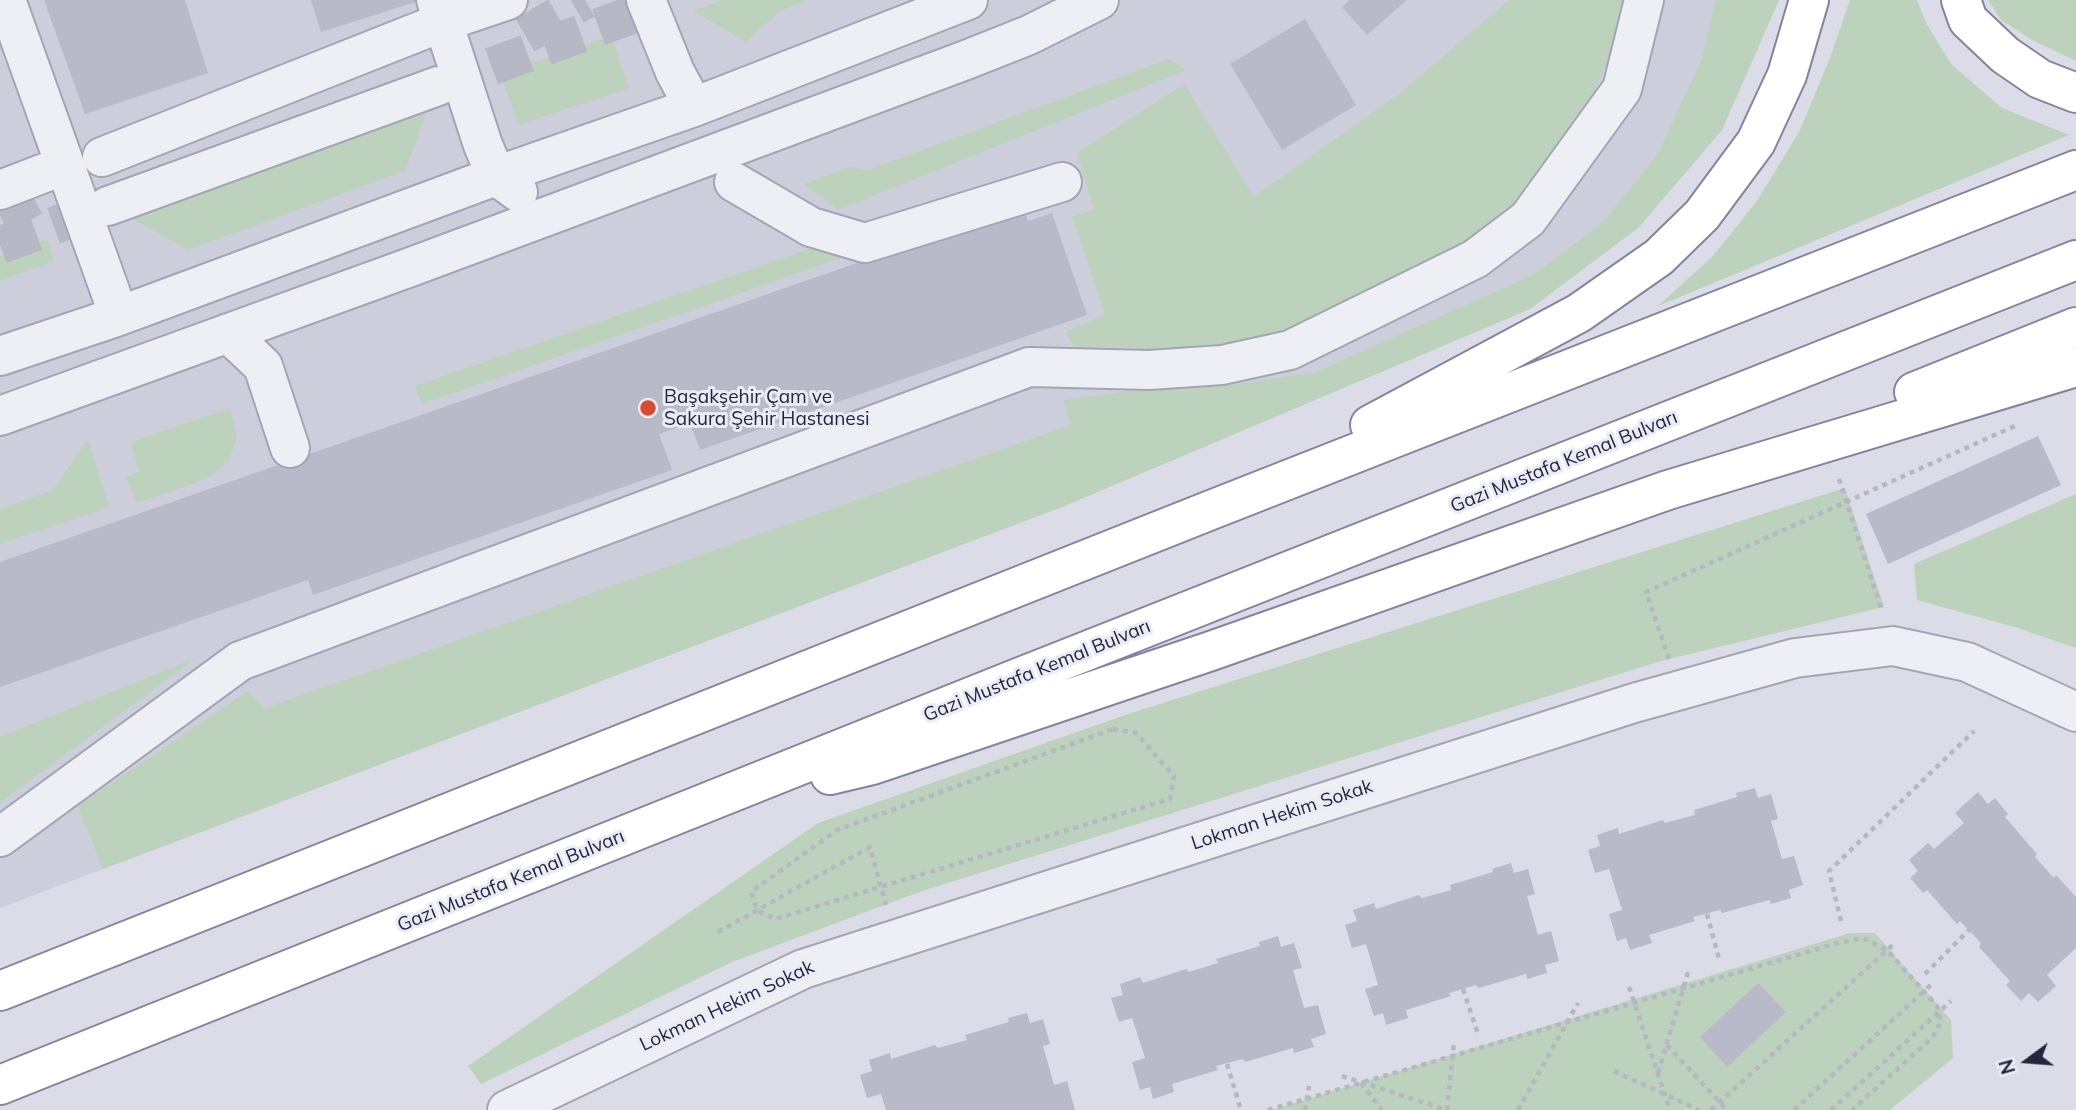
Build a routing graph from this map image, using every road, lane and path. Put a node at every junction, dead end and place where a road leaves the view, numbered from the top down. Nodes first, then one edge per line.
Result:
1 (6, 0) edge
2 (508, 0) tunnel mouth
3 (968, 0) edge
4 (1099, 0) edge
5 (1644, 0) edge
6 (1809, 0) edge
7 (1961, 0) edge
8 (662, 1) edge
9 (440, 11) edge
10 (438, 86) tunnel mouth
11 (2076, 93) edge
12 (694, 107) junction
13 (102, 157) tunnel mouth
14 (65, 165) junction
15 (2076, 170) edge
16 (496, 176) junction
17 (1062, 181) dead end
18 (734, 182) dead end
19 (0, 190) edge
20 (107, 206) tunnel mouth
21 (552, 213) junction
22 (2076, 260) edge
23 (119, 316) junction
24 (2076, 327) edge
25 (228, 333) junction
26 (0, 356) edge
27 (2076, 366) edge
28 (0, 415) edge
29 (2028, 420) dead end
30 (290, 448) dead end
31 (1839, 479) dead end
32 (1668, 490) junction
33 (1846, 502) junction
34 (1211, 510) junction
35 (1893, 646) junction
36 (1680, 690) junction
37 (2076, 712) edge
38 (1974, 731) dead end
39 (679, 814) junction
40 (0, 837) edge
41 (881, 887) junction
42 (757, 910) junction
43 (1707, 914) dead end
44 (1841, 921) dead end
45 (1969, 930) dead end
46 (718, 932) dead end
47 (896, 939) junction
48 (1896, 942) dead end
49 (1887, 950) junction
50 (1719, 959) dead end
51 (1689, 968) dead end
52 (1924, 974) dead end
53 (1933, 983) dead end
54 (1629, 987) dead end
55 (1683, 988) junction
56 (1462, 989) dead end
57 (0, 991) edge
58 (1924, 991) junction
59 (1951, 1001) dead end
60 (1634, 1002) junction
61 (1578, 1003) dead end
62 (1938, 1013) junction
63 (1567, 1022) junction
64 (1478, 1034) dead end
65 (1454, 1042) dead end
66 (1667, 1045) junction
67 (1452, 1056) junction
68 (1227, 1063) dead end
69 (1614, 1071) dead end
70 (1658, 1074) junction
71 (1342, 1076) dead end
72 (1361, 1083) junction
73 (0, 1085) edge
74 (1309, 1086) dead end
75 (1665, 1094) junction
76 (1307, 1099) junction
77 (1719, 1102) junction
78 (1240, 1107) dead end
79 (507, 1110) edge
80 (1268, 1110) edge
81 (1305, 1110) edge
82 (1382, 1110) edge
83 (1447, 1110) edge
84 (1518, 1110) edge
85 (1670, 1110) edge
86 (1699, 1110) edge
87 (1711, 1110) edge
88 (1727, 1110) edge
89 (1794, 1110) edge
90 (1831, 1110) edge
91 (1852, 1110) edge

1 - 14 street
2 - 9 street
3 - 12 street
4 - 21 street
5 - 40 street
6 - 34 highway
7 - 11 highway
8 - 12 street
9 - 13 street
9 - 16 street
10 - 20 street
12 - 16 street
14 - 19 street
14 - 23 street
15 - 34 highway
16 - 21 street
16 - 23 street
17 - 18 street
21 - 25 street
22 - 39 highway, Gazi Mustafa Kemal Bulvarı
23 - 26 street
24 - 32 highway
25 - 28 street
25 - 30 street
27 - 32 highway
29 - 33 path
31 - 33 path
32 - 39 highway
33 - 35 path
33 - 36 path
34 - 57 highway
35 - 36 street, Lokman Hekim Sokak
35 - 37 street, Lokman Hekim Sokak
36 - 47 street, Lokman Hekim Sokak
38 - 44 path
39 - 73 highway, Gazi Mustafa Kemal Bulvarı
41 - 42 path
41 - 42 path
41 - 42 path
41 - 47 path
42 - 46 path
43 - 50 path
45 - 52 path
47 - 79 street, Lokman Hekim Sokak
48 - 49 path
49 - 55 path
49 - 58 path
49 - 77 path
51 - 55 path
53 - 58 path
54 - 60 path
55 - 60 path
55 - 66 path
56 - 64 path
58 - 62 path
58 - 89 path
59 - 62 path
60 - 63 path
60 - 70 path
61 - 63 path
62 - 90 path
62 - 91 path
63 - 67 path
63 - 84 path
65 - 67 path
66 - 70 path
66 - 77 path
67 - 72 path
67 - 83 path
68 - 78 path
69 - 75 path
70 - 75 path
71 - 72 path
72 - 76 path
72 - 82 path
72 - 83 path
74 - 76 path
75 - 85 path
75 - 86 path
76 - 80 path
76 - 81 path
77 - 87 path
77 - 88 path

